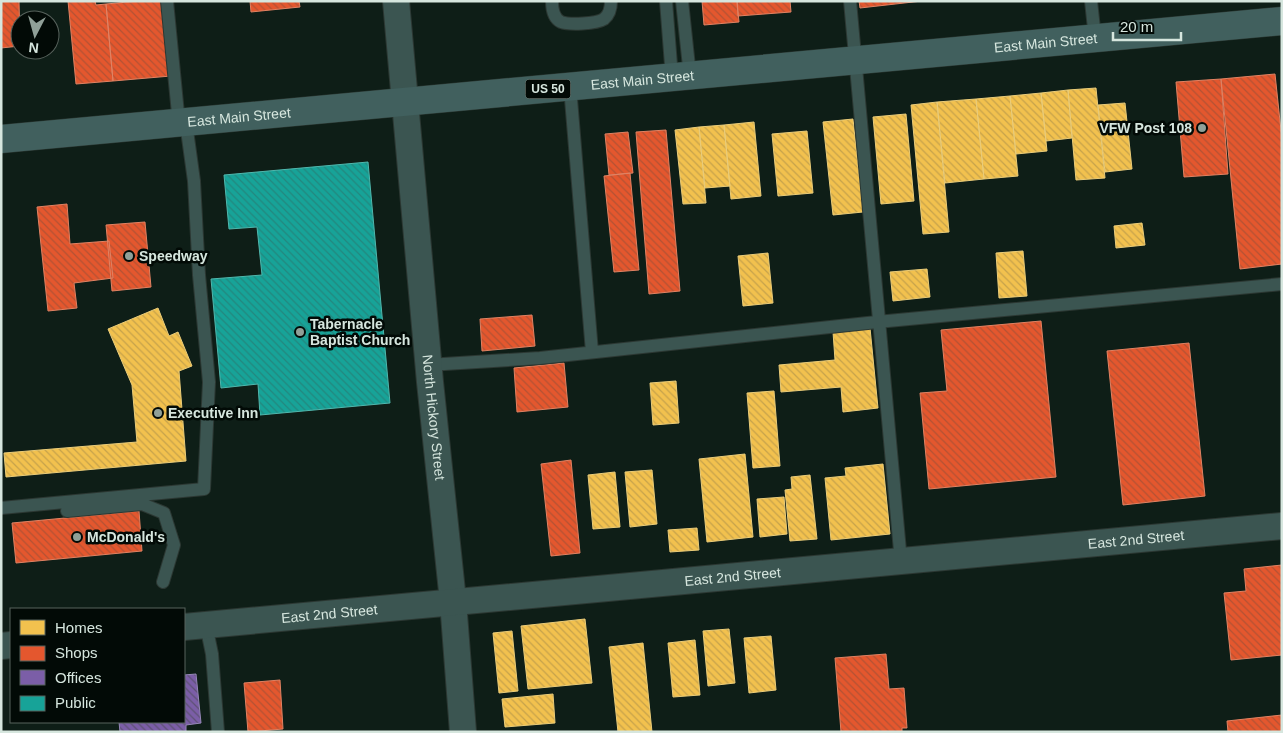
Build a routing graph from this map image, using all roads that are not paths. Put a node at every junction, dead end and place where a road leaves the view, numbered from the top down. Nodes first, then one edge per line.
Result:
1 (167, 1) edge
2 (396, 1) edge
3 (552, 1) edge
4 (611, 1) edge
5 (666, 1) edge
6 (682, 1) edge
7 (850, 1) edge
8 (1091, 1) edge
9 (1282, 22) edge
10 (1095, 38) junction
11 (854, 61) junction
12 (681, 77) junction
13 (570, 87) junction
14 (405, 103) junction
15 (183, 123) junction
16 (1, 139) edge
17 (1282, 284) edge
18 (877, 322) junction
19 (592, 352) junction
20 (428, 365) junction
21 (1, 508) edge
22 (15, 508) junction
23 (1282, 526) edge
24 (901, 562) junction
25 (163, 582) dead end
26 (453, 601) junction
27 (195, 626) edge
28 (218, 732) edge
29 (462, 732) edge

1 - 15 lane
2 - 14 street, North Hickory Street
3 - 4 lane
5 - 12 lane
6 - 12 lane
7 - 11 lane
8 - 10 lane
9 - 10 main road, East Main Street / US 50
10 - 11 main road, East Main Street / US 50
11 - 12 main road, East Main Street / US 50
11 - 18 lane
12 - 13 main road, East Main Street / US 50
13 - 14 main road, East Main Street / US 50
13 - 19 lane
14 - 15 main road, East Main Street / US 50
14 - 20 street, North Hickory Street
15 - 16 main road, East Main Street / US 50
15 - 22 lane
17 - 18 lane
18 - 19 lane
18 - 24 lane
19 - 20 lane
20 - 26 street, North Hickory Street
21 - 22 lane
22 - 25 lane
23 - 24 street, East 2nd Street
24 - 26 street, East 2nd Street
26 - 27 street, East 2nd Street
26 - 29 street, North Hickory Street
27 - 28 lane

